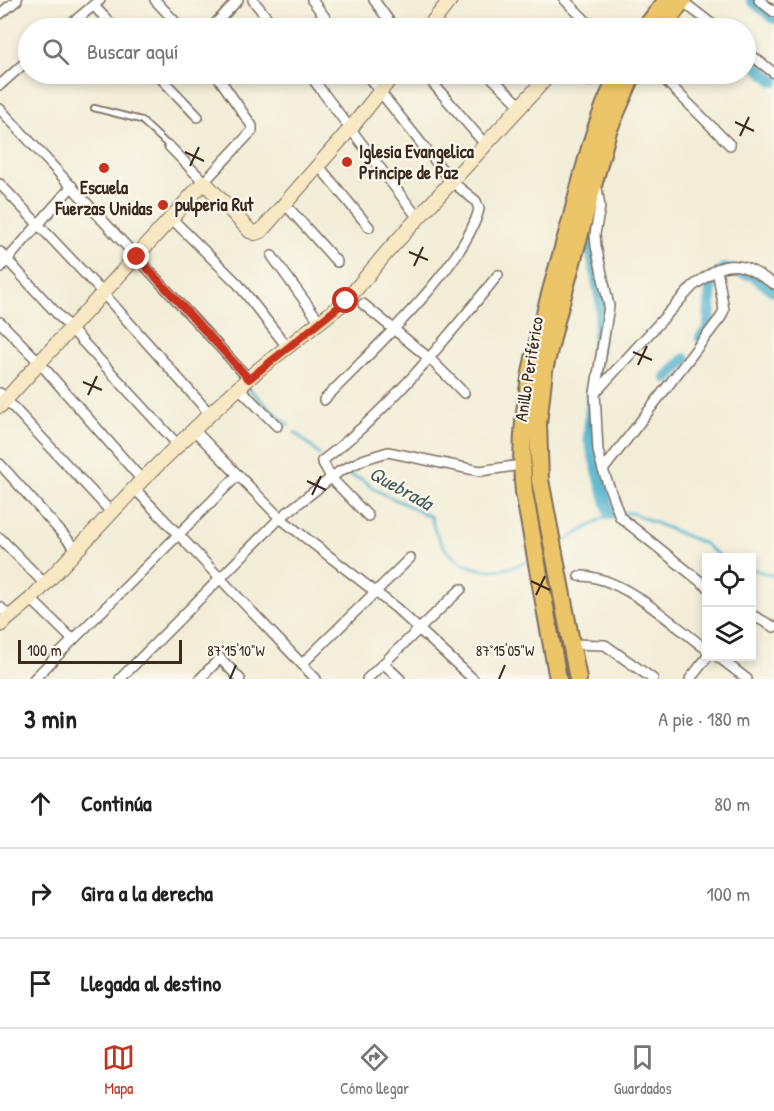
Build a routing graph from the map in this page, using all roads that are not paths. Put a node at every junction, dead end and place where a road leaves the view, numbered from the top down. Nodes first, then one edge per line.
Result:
1 (17, 0) edge
2 (155, 0) edge
3 (222, 0) edge
4 (238, 0) edge
5 (253, 0) edge
6 (312, 0) edge
7 (374, 0) edge
8 (450, 0) edge
9 (565, 0) edge
10 (677, 0) edge
11 (759, 0) edge
12 (96, 3) edge
13 (230, 9) junction
14 (774, 12) edge
15 (0, 14) edge
16 (78, 18) edge
17 (107, 18) edge
18 (172, 18) edge
19 (221, 18) edge
20 (267, 18) edge
21 (326, 18) edge
22 (387, 18) edge
23 (436, 18) edge
24 (582, 18) edge
25 (656, 18) edge
26 (667, 18) edge
27 (703, 18) edge
28 (756, 59) edge
29 (18, 69) edge
30 (774, 73) edge
31 (167, 84) edge
32 (223, 84) edge
33 (317, 84) edge
34 (374, 84) edge
35 (386, 84) edge
36 (433, 84) edge
37 (498, 84) edge
38 (540, 84) edge
39 (615, 84) edge
40 (629, 84) edge
41 (669, 84) edge
42 (0, 85) edge
43 (380, 92) junction
44 (520, 105) junction
45 (94, 108) dead end
46 (0, 109) edge
47 (198, 117) dead end
48 (351, 128) junction
49 (484, 144) junction
50 (730, 145) dead end
51 (169, 146) joint
52 (318, 165) junction
53 (595, 179) junction
54 (204, 182) junction
55 (452, 182) junction
56 (0, 184) edge
57 (72, 186) junction
58 (285, 204) junction
59 (171, 218) junction
60 (418, 219) junction
61 (38, 223) junction
62 (369, 227) dead end
63 (3, 256) edge
64 (272, 256) dead end
65 (137, 257) junction
66 (337, 262) dead end
67 (0, 268) edge
68 (718, 274) junction
69 (498, 275) dead end
70 (774, 284) edge
71 (102, 292) junction
72 (363, 304) dead end
73 (0, 322) edge
74 (320, 322) junction
75 (70, 327) junction
76 (393, 328) junction
77 (288, 348) junction
78 (430, 359) junction
79 (38, 361) junction
80 (244, 383) junction
81 (464, 393) dead end
82 (595, 393) junction
83 (2, 399) edge
84 (324, 400) dead end
85 (210, 414) junction
86 (277, 426) dead end
87 (194, 430) junction
88 (178, 446) junction
89 (0, 464) edge
90 (521, 465) junction
91 (603, 470) junction
92 (238, 475) junction
93 (332, 478) junction
94 (138, 484) junction
95 (111, 512) junction
96 (368, 516) dead end
97 (280, 518) junction
98 (178, 537) junction
99 (0, 538) edge
100 (77, 550) junction
101 (410, 558) dead end
102 (579, 576) dead end
103 (219, 579) junction
104 (702, 583) edge
105 (45, 584) junction
106 (461, 589) dead end
107 (375, 592) junction
108 (31, 599) junction
109 (3, 616) edge
110 (756, 617) edge
111 (774, 627) edge
112 (421, 630) junction
113 (73, 640) junction
114 (570, 644) junction
115 (702, 646) edge
116 (705, 661) edge
117 (722, 661) edge
118 (302, 664) junction
119 (384, 664) junction
120 (34, 679) edge
121 (120, 679) edge
122 (200, 679) edge
123 (240, 679) edge
124 (316, 679) edge
125 (367, 679) edge
126 (400, 679) edge
127 (473, 679) edge
128 (558, 679) edge
129 (578, 679) edge
130 (653, 679) edge
131 (690, 679) edge
132 (747, 679) edge

1 - 15 street
2 - 18 street
3 - 13 street
4 - 13 street
5 - 20 street
6 - 21 street
7 - 22 street
8 - 23 street
9 - 24 street
10 - 25 highway
10 - 26 highway
10 - 27 street
11 - 14 street
12 - 16 street
12 - 17 street
13 - 19 street
28 - 30 street
29 - 42 street
31 - 47 street
32 - 54 street
33 - 48 street
34 - 43 street
35 - 43 street
36 - 49 street
37 - 44 street
38 - 44 street
39 - 90 highway, Anillo Periférico
40 - 53 highway, Anillo Periférico
41 - 50 street
43 - 48 street
43 - 55 street
44 - 49 street
45 - 51 lane
46 - 57 street
48 - 52 street
48 - 60 street
49 - 55 street
51 - 54 street
52 - 58 street
52 - 62 street
53 - 82 street
53 - 114 highway, Anillo Periférico
54 - 58 street
54 - 59 street
55 - 60 street
55 - 76 street
56 - 61 street
57 - 61 street
57 - 65 street
58 - 66 street
59 - 65 street
59 - 77 street
60 - 74 street
61 - 63 street
61 - 71 street
63 - 67 street
63 - 75 street
64 - 74 street
65 - 71 street
65 - 80 street
68 - 70 street
68 - 82 street
68 - 91 street
69 - 78 street
71 - 75 street
71 - 85 street
72 - 76 street
73 - 79 street
74 - 77 street
75 - 79 street
75 - 88 street
76 - 78 street
76 - 84 street
77 - 80 street
78 - 81 street
78 - 93 street
79 - 83 street
79 - 94 street
80 - 85 street
80 - 86 street
82 - 91 street
83 - 95 street
85 - 87 street
87 - 88 street
87 - 92 street
88 - 94 street
89 - 100 street
90 - 93 street
90 - 128 highway, Anillo Periférico
91 - 104 street
92 - 97 street
92 - 98 street
93 - 96 street
93 - 97 street
94 - 95 street
94 - 98 street
95 - 100 street
97 - 103 street
97 - 107 street
98 - 103 street
98 - 113 street
99 - 105 street
100 - 105 street
101 - 107 street
102 - 115 street
103 - 118 street
103 - 121 street
105 - 108 street
106 - 112 street
107 - 112 street
107 - 118 street
108 - 109 street
108 - 113 street
110 - 111 street
112 - 119 street
112 - 127 street
113 - 120 street
114 - 129 highway, Anillo Periférico
114 - 130 street
116 - 131 street
117 - 132 street
118 - 124 street
119 - 125 street
119 - 126 street
122 - 123 street

